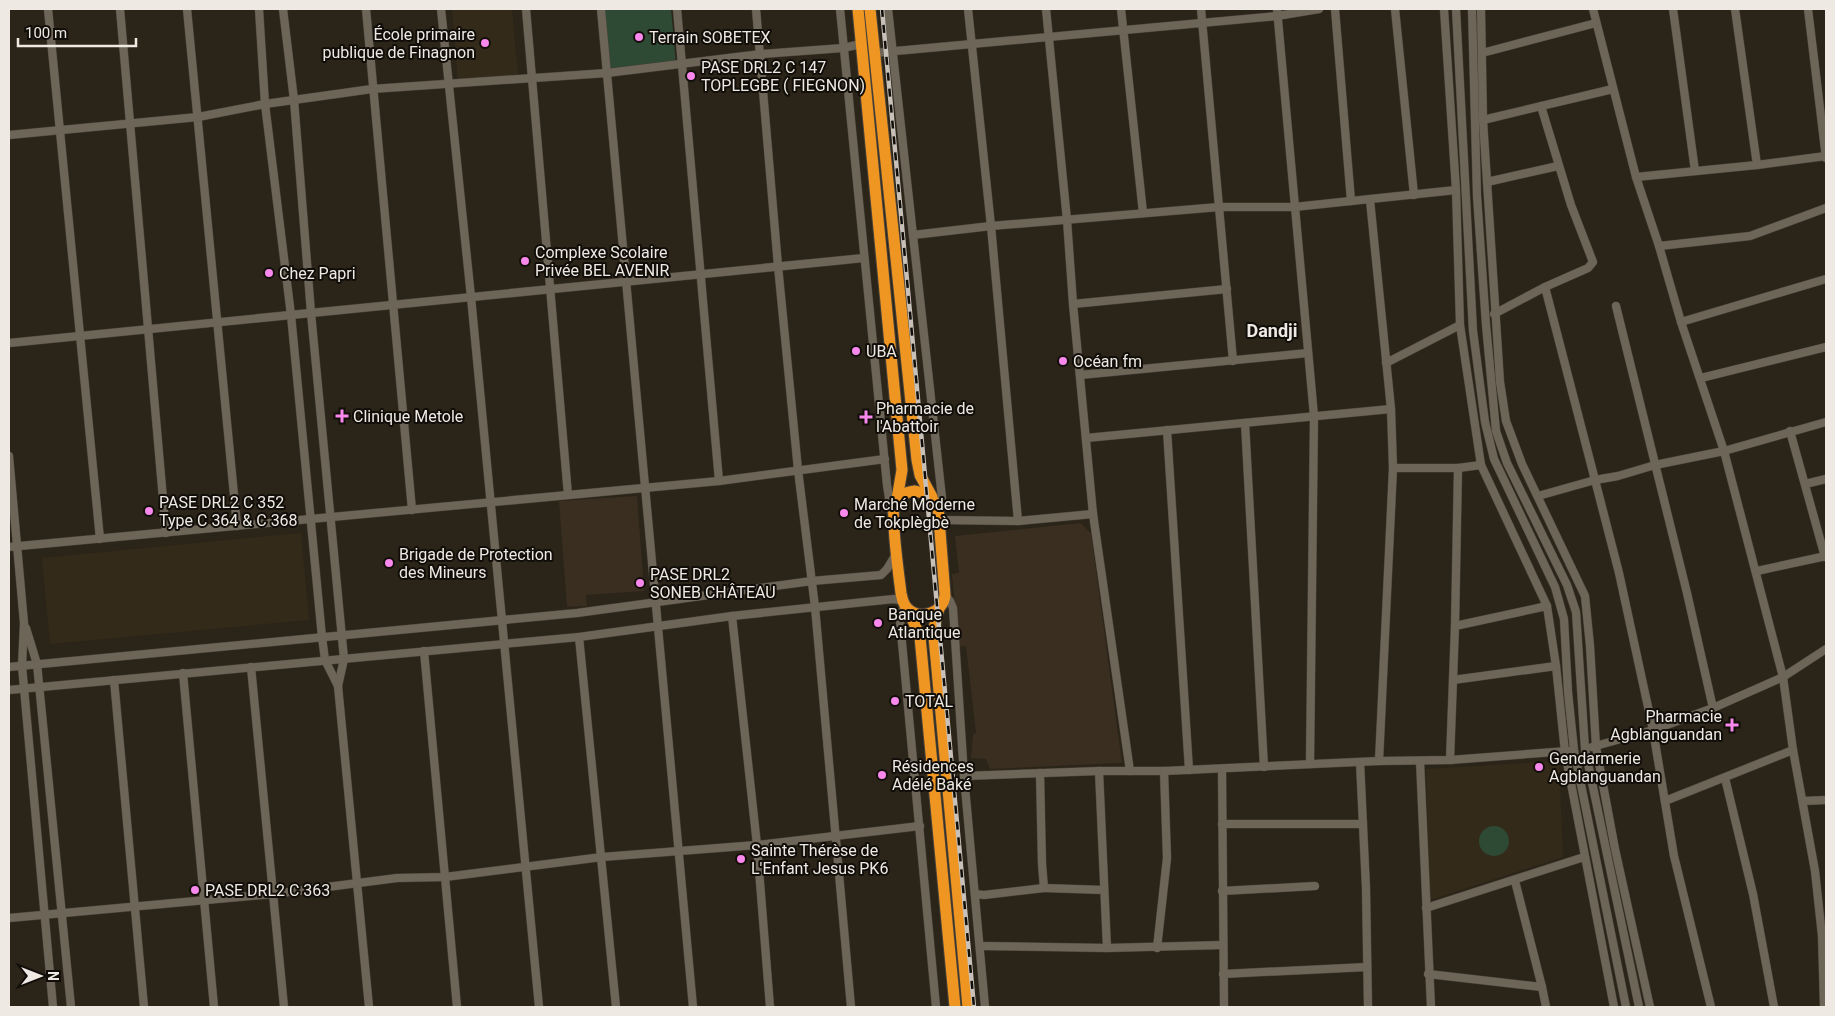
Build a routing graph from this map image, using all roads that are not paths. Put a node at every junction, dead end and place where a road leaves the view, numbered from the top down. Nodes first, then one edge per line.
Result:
1 (48, 9) edge
2 (120, 9) edge
3 (188, 9) edge
4 (258, 9) edge
5 (283, 9) edge
6 (366, 9) edge
7 (442, 9) edge
8 (526, 9) edge
9 (601, 9) edge
10 (677, 9) edge
11 (756, 9) edge
12 (840, 9) edge
13 (858, 9) edge
14 (870, 9) edge
15 (888, 9) edge
16 (968, 9) edge
17 (1046, 9) edge
18 (1121, 9) edge
19 (1201, 9) edge
20 (1319, 9) edge
21 (1335, 9) edge
22 (1395, 9) edge
23 (1444, 9) edge
24 (1456, 9) edge
25 (1472, 9) edge
26 (1481, 9) edge
27 (1593, 9) edge
28 (1673, 9) edge
29 (1735, 9) edge
30 (1808, 9) edge
31 (1277, 13) edge
32 (1202, 23) junction
33 (1596, 23) junction
34 (1123, 30) junction
35 (1048, 37) junction
36 (861, 44) junction
37 (972, 44) junction
38 (843, 48) junction
39 (892, 52) junction
40 (874, 53) junction
41 (1482, 53) junction
42 (761, 54) junction
43 (682, 64) junction
44 (607, 73) junction
45 (533, 77) junction
46 (449, 85) junction
47 (372, 89) junction
48 (1613, 89) junction
49 (294, 100) junction
50 (265, 104) junction
51 (1541, 106) junction
52 (198, 117) junction
53 (1483, 120) junction
54 (130, 123) junction
55 (60, 130) junction
56 (9, 135) edge
57 (1826, 156) edge
58 (1757, 165) junction
59 (1558, 166) junction
60 (1695, 171) junction
61 (1636, 177) junction
62 (1487, 182) junction
63 (1456, 190) junction
64 (1414, 195) junction
65 (1370, 200) junction
66 (1352, 201) junction
67 (1220, 207) junction
68 (1294, 207) junction
69 (1826, 208) edge
70 (1143, 213) junction
71 (1067, 220) junction
72 (991, 226) junction
73 (913, 235) junction
74 (1659, 246) junction
75 (864, 258) junction
76 (778, 266) junction
77 (700, 274) junction
78 (1826, 279) edge
79 (626, 282) junction
80 (1545, 288) junction
81 (551, 289) junction
82 (1227, 289) junction
83 (471, 297) junction
84 (1073, 304) junction
85 (393, 305) junction
86 (1616, 306) dead end
87 (311, 313) junction
88 (1494, 314) junction
89 (291, 315) junction
90 (217, 322) junction
91 (1681, 322) junction
92 (1460, 326) junction
93 (148, 329) junction
94 (80, 336) junction
95 (9, 343) edge
96 (1826, 347) edge
97 (1308, 353) junction
98 (1233, 360) junction
99 (1386, 363) junction
100 (1080, 375) junction
101 (1701, 378) junction
102 (1391, 409) junction
103 (1314, 416) junction
104 (1826, 422) edge
105 (1244, 423) junction
106 (1167, 430) junction
107 (1790, 431) junction
108 (1086, 438) junction
109 (1724, 451) junction
110 (9, 456) edge
111 (885, 460) junction
112 (1481, 465) junction
113 (1655, 465) junction
114 (1393, 468) junction
115 (1458, 468) junction
116 (798, 470) junction
117 (1595, 480) junction
118 (1826, 480) edge
119 (718, 481) junction
120 (1805, 484) junction
121 (644, 488) junction
122 (568, 495) junction
123 (1538, 496) junction
124 (897, 499) junction
125 (491, 502) junction
126 (935, 502) junction
127 (412, 510) junction
128 (1093, 514) junction
129 (331, 517) junction
130 (894, 517) junction
131 (310, 519) junction
132 (939, 520) junction
133 (1018, 521) junction
134 (237, 526) junction
135 (166, 533) junction
136 (100, 539) junction
137 (13, 547) edge
138 (896, 554) junction
139 (1826, 556) edge
140 (1757, 571) junction
141 (812, 581) junction
142 (945, 595) junction
143 (654, 602) junction
144 (906, 606) junction
145 (1547, 606) junction
146 (815, 607) junction
147 (939, 608) junction
148 (732, 616) junction
149 (502, 620) junction
150 (24, 623) junction
151 (658, 626) junction
152 (1456, 626) junction
153 (342, 635) junction
154 (322, 637) junction
155 (579, 637) junction
156 (504, 644) junction
157 (1826, 649) edge
158 (424, 651) junction
159 (344, 659) junction
160 (325, 660) junction
161 (37, 664) junction
162 (22, 666) junction
163 (1556, 666) junction
164 (9, 667) edge
165 (251, 667) junction
166 (183, 674) junction
167 (1783, 677) junction
168 (114, 680) junction
169 (1453, 680) junction
170 (338, 686) junction
171 (40, 687) junction
172 (24, 688) junction
173 (9, 690) edge
174 (1713, 708) junction
175 (1653, 730) junction
176 (1596, 747) junction
177 (1585, 749) junction
178 (1574, 750) junction
179 (1793, 750) junction
180 (1565, 752) junction
181 (1450, 760) junction
182 (1379, 761) junction
183 (1420, 761) junction
184 (1360, 762) junction
185 (1310, 764) junction
186 (1264, 767) junction
187 (1222, 769) junction
188 (1189, 770) junction
189 (1099, 771) junction
190 (1130, 771) junction
191 (1164, 771) junction
192 (1040, 773) junction
193 (964, 776) junction
194 (1725, 778) junction
195 (1826, 800) edge
196 (1665, 801) junction
197 (1803, 801) junction
198 (1222, 824) junction
199 (1363, 824) junction
200 (920, 826) junction
201 (834, 836) junction
202 (757, 845) junction
203 (679, 851) junction
204 (602, 857) junction
205 (1584, 857) junction
206 (526, 867) junction
207 (445, 877) junction
208 (1515, 881) junction
209 (358, 884) junction
210 (1315, 886) dead end
211 (1044, 888) junction
212 (1104, 890) junction
213 (1222, 891) junction
214 (273, 894) junction
215 (976, 894) junction
216 (205, 900) junction
217 (135, 905) junction
218 (1426, 908) junction
219 (62, 913) junction
220 (46, 914) junction
221 (9, 918) edge
222 (1223, 945) junction
223 (980, 946) junction
224 (1107, 948) junction
225 (1157, 948) junction
226 (1367, 967) junction
227 (1223, 974) junction
228 (1428, 974) junction
229 (1542, 987) junction
230 (53, 1007) edge
231 (71, 1007) edge
232 (144, 1007) edge
233 (214, 1007) edge
234 (284, 1007) edge
235 (369, 1007) edge
236 (457, 1007) edge
237 (539, 1007) edge
238 (616, 1007) edge
239 (693, 1007) edge
240 (770, 1007) edge
241 (851, 1007) edge
242 (936, 1007) edge
243 (954, 1007) edge
244 (968, 1007) edge
245 (985, 1007) edge
246 (1224, 1007) edge
247 (1368, 1007) edge
248 (1431, 1007) edge
249 (1546, 1007) edge
250 (1614, 1007) edge
251 (1626, 1007) edge
252 (1639, 1007) edge
253 (1650, 1007) edge
254 (1711, 1007) edge
255 (1774, 1007) edge
256 (1824, 1007) edge

1 - 55 street
2 - 54 street
3 - 52 street
4 - 50 street
5 - 49 street
6 - 47 street
7 - 46 street
8 - 45 street
9 - 44 street
10 - 43 street
11 - 42 street
12 - 38 street
13 - 36 highway
14 - 40 highway
15 - 39 street
16 - 37 street
17 - 35 street
18 - 34 street
19 - 32 street
20 - 31 street
21 - 66 street
22 - 64 street
23 - 63 street
24 - 178 street
25 - 177 street
26 - 41 street
27 - 33 street
28 - 60 street
29 - 58 street
30 - 57 street
31 - 32 street
31 - 68 street
32 - 34 street
32 - 67 street
33 - 41 street
33 - 48 street
34 - 35 street
34 - 70 street
35 - 37 street
35 - 71 street
36 - 38 street
36 - 124 highway
37 - 39 street
37 - 72 street
38 - 42 street
38 - 75 street
39 - 40 street
39 - 73 street
40 - 126 highway
41 - 53 street
42 - 43 street
42 - 76 street
43 - 44 street
43 - 77 street
44 - 45 street
44 - 79 street
45 - 46 street
45 - 81 street
46 - 47 street
46 - 83 street
47 - 49 street
47 - 85 street
48 - 51 street
48 - 61 street
49 - 50 street
49 - 87 street
50 - 52 street
50 - 89 street
51 - 53 street
51 - 59 street
52 - 54 street
52 - 90 street
53 - 62 street
54 - 55 street
54 - 93 street
55 - 56 street
55 - 94 street
57 - 58 street
58 - 60 street
59 - 62 street
59 - 80 street
60 - 61 street
61 - 74 street
62 - 88 street
63 - 64 street
63 - 92 street
64 - 65 street
65 - 66 street
65 - 99 street
66 - 68 street
67 - 68 street
67 - 70 street
67 - 82 street
68 - 97 street
69 - 74 street
70 - 71 street
71 - 72 street
71 - 84 street
72 - 73 street
72 - 133 street
73 - 126 street
74 - 91 street
75 - 76 street
75 - 111 street
76 - 77 street
76 - 116 street
77 - 79 street
77 - 119 street
78 - 91 street
79 - 81 street
79 - 121 street
80 - 88 street
80 - 117 street
81 - 83 street
81 - 122 street
82 - 84 street
82 - 98 street
83 - 85 street
83 - 125 street
84 - 100 street
85 - 87 street
85 - 127 street
86 - 113 street
87 - 89 street
87 - 129 street
88 - 123 street
89 - 90 street
89 - 131 street
90 - 93 street
90 - 134 street
91 - 101 street
92 - 99 street
92 - 112 street
93 - 94 street
93 - 135 street
94 - 95 street
94 - 136 street
96 - 101 street
97 - 98 street
97 - 103 street
98 - 100 street
99 - 102 street
100 - 108 street
101 - 109 street
102 - 103 street
102 - 114 street
103 - 105 street
103 - 185 street
104 - 107 street
105 - 106 street
105 - 186 street
106 - 108 street
106 - 188 street
107 - 109 street
107 - 120 street
108 - 128 street
109 - 113 street
109 - 140 street
110 - 137 street
111 - 116 street
111 - 130 street
112 - 115 street
112 - 145 street
113 - 117 street
113 - 174 street
114 - 115 street
114 - 182 street
115 - 152 street
116 - 119 street
116 - 141 street
117 - 123 street
117 - 175 street
118 - 120 street
119 - 121 street
120 - 139 street
121 - 122 street
121 - 143 street
122 - 125 street
123 - 176 street
124 - 126 highway
124 - 130 highway
125 - 127 street
125 - 149 street
126 - 132 highway
127 - 129 street
128 - 133 street
128 - 190 street
129 - 131 street
129 - 153 street
130 - 138 highway
131 - 134 street
131 - 154 street
132 - 133 street
132 - 142 highway
134 - 135 street
135 - 136 street
136 - 137 street
137 - 150 street
138 - 141 street
138 - 144 highway
139 - 140 street
140 - 167 street
141 - 143 street
141 - 146 street
142 - 147 highway
142 - 193 street
143 - 149 street
143 - 151 street
144 - 146 street
144 - 147 highway
144 - 200 street
144 - 243 highway
145 - 152 street
145 - 163 street
146 - 148 street
146 - 201 street
147 - 244 highway
148 - 151 street
148 - 202 street
149 - 153 street
149 - 156 street
150 - 161 street
150 - 162 street
151 - 155 street
151 - 203 street
152 - 169 street
153 - 154 street
153 - 159 street
154 - 160 street
154 - 161 street
155 - 156 street
155 - 204 street
156 - 158 street
156 - 206 street
157 - 167 street
158 - 159 street
158 - 207 street
159 - 160 street
159 - 170 street
160 - 165 street
160 - 170 street
161 - 162 street
161 - 171 street
162 - 164 street
162 - 172 street
163 - 169 street
163 - 180 street
165 - 166 street
165 - 214 street
166 - 168 street
166 - 216 street
167 - 174 street
167 - 179 street
168 - 171 street
168 - 217 street
169 - 181 street
170 - 209 street
171 - 172 street
171 - 219 street
172 - 173 street
172 - 220 street
174 - 175 street
175 - 176 street
175 - 196 street
176 - 177 street
176 - 253 street
177 - 178 street
177 - 252 street
178 - 180 street
178 - 251 street
179 - 194 street
179 - 197 street
180 - 181 street
180 - 205 street
181 - 183 street
182 - 183 street
182 - 184 street
183 - 218 street
184 - 185 street
184 - 199 street
185 - 186 street
186 - 187 street
187 - 188 street
187 - 198 street
188 - 191 street
189 - 190 street
189 - 192 street
189 - 212 street
190 - 191 street
191 - 225 street
192 - 193 street
192 - 211 street
193 - 215 street
194 - 196 street
194 - 255 street
195 - 197 street
196 - 254 street
197 - 256 street
198 - 199 street
198 - 213 street
199 - 226 street
200 - 201 street
200 - 242 street
201 - 202 street
201 - 241 street
202 - 203 street
202 - 240 street
203 - 204 street
203 - 239 street
204 - 206 street
204 - 238 street
205 - 208 street
205 - 250 street
206 - 207 street
206 - 237 street
207 - 209 street
207 - 236 street
208 - 218 street
208 - 229 street
209 - 214 street
209 - 235 street
210 - 213 street
211 - 212 street
211 - 215 street
212 - 224 street
213 - 222 street
214 - 216 street
214 - 234 street
215 - 223 street
216 - 217 street
216 - 233 street
217 - 219 street
217 - 232 street
218 - 228 street
219 - 220 street
219 - 231 street
220 - 221 street
220 - 230 street
222 - 225 street
222 - 227 street
223 - 224 street
223 - 245 street
224 - 225 street
226 - 227 street
226 - 247 street
227 - 246 street
228 - 229 street
228 - 248 street
229 - 249 street

